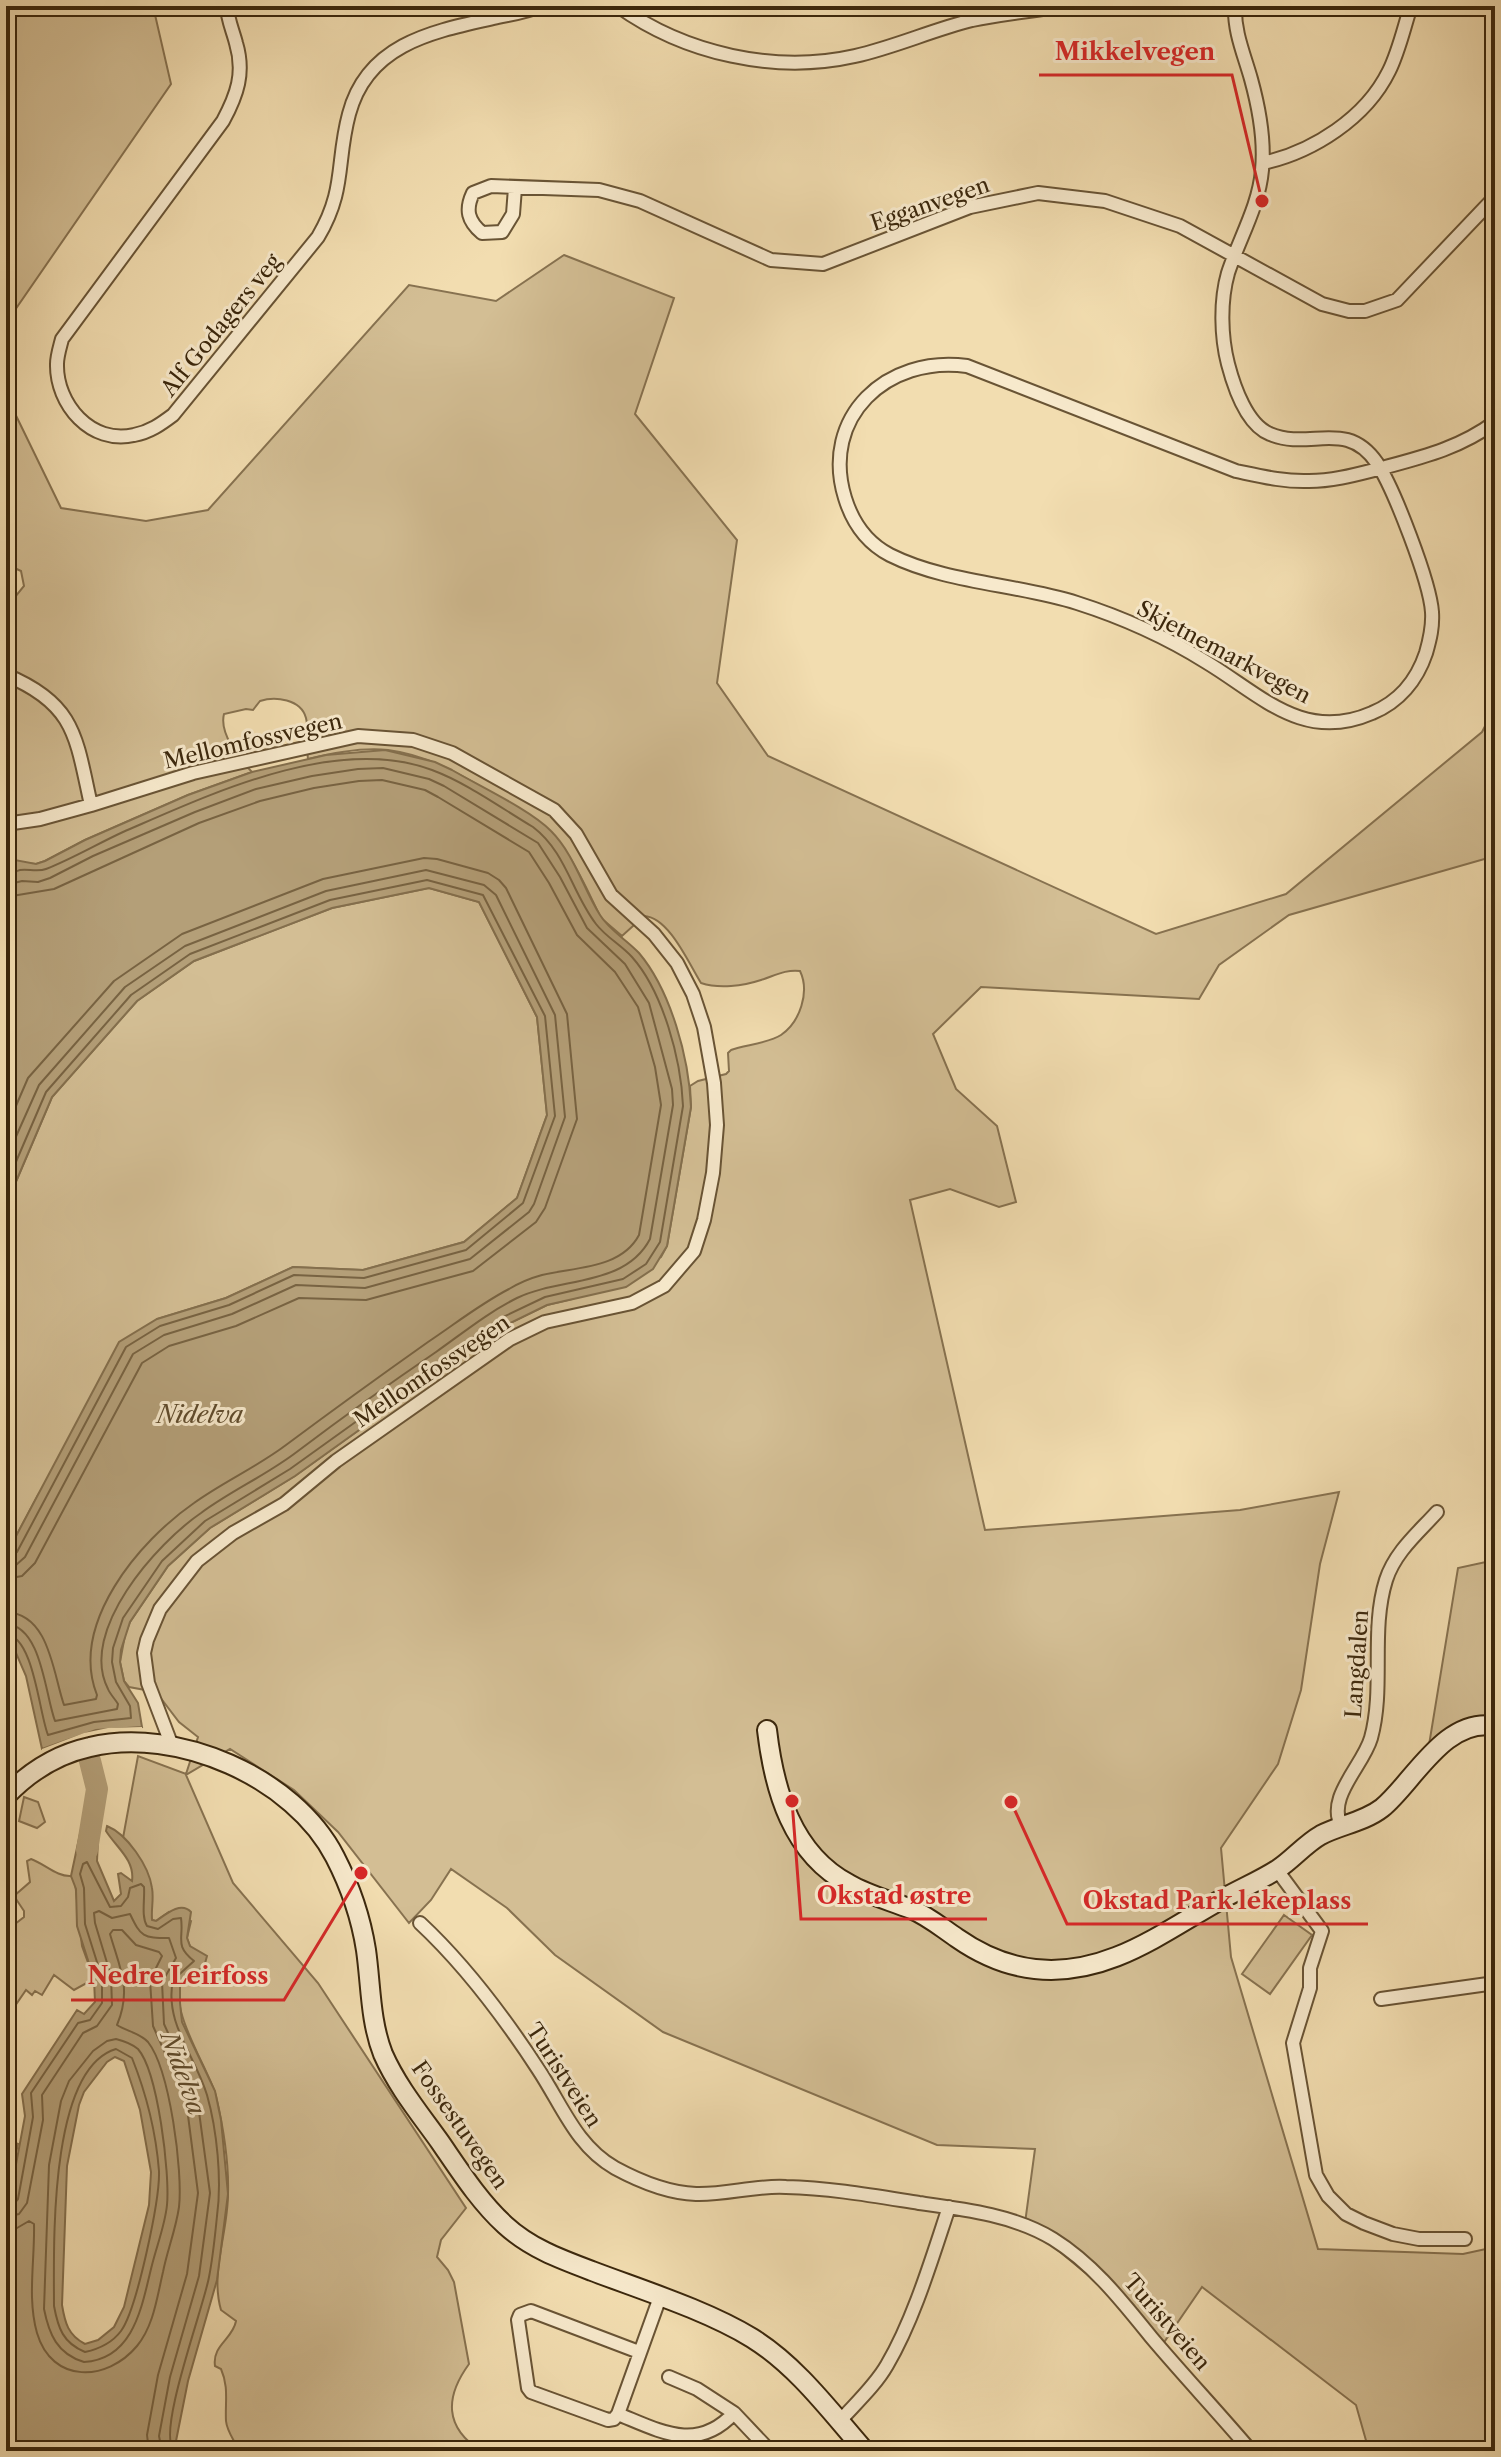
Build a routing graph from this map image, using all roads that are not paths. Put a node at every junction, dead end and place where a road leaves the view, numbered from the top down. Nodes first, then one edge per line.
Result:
1 (227, 6) edge
2 (540, 6) edge
3 (618, 6) edge
4 (1062, 6) edge
5 (1235, 6) edge
6 (1411, 6) edge
7 (1263, 163) junction
8 (515, 188) junction
9 (1495, 197) edge
10 (1235, 255) junction
11 (1495, 422) edge
12 (1380, 468) junction
13 (6, 675) edge
14 (91, 805) junction
15 (6, 824) edge
16 (1437, 1512) dead end
17 (1495, 1726) edge
18 (767, 1730) dead end
19 (172, 1746) junction
20 (6, 1796) edge
21 (1342, 1827) junction
22 (1277, 1870) junction
23 (420, 1923) dead end
24 (1495, 1983) edge
25 (1381, 1999) dead end
26 (949, 2207) junction
27 (1465, 2239) dead end
28 (660, 2297) junction
29 (639, 2352) junction
30 (669, 2377) dead end
31 (734, 2413) junction
32 (618, 2414) junction
33 (839, 2422) junction
34 (770, 2451) edge
35 (865, 2451) edge
36 (1251, 2451) edge

1 - 2 street, Alf Godagers veg
3 - 4 street
5 - 7 street
6 - 7 street
7 - 10 street
8 - 8 street, Egganvegen
8 - 10 street, Egganvegen
9 - 10 street, Egganvegen
10 - 12 street
11 - 12 street, Skjetnemarkvegen
12 - 12 street, Skjetnemarkvegen
13 - 14 street
14 - 15 street, Mellomfossvegen
14 - 19 street, Mellomfossvegen
16 - 21 street, Langdalen
17 - 21 street
18 - 22 street
19 - 20 street, Fossestuvegen
19 - 28 street, Fossestuvegen
21 - 22 street
22 - 27 street
23 - 26 street, Turistveien
24 - 25 street
26 - 33 street
26 - 36 street, Turistveien
28 - 29 street
28 - 33 street, Fossestuvegen
29 - 32 street
29 - 32 street
30 - 31 street
31 - 32 street
31 - 34 street
33 - 35 street, Fossestuvegen

